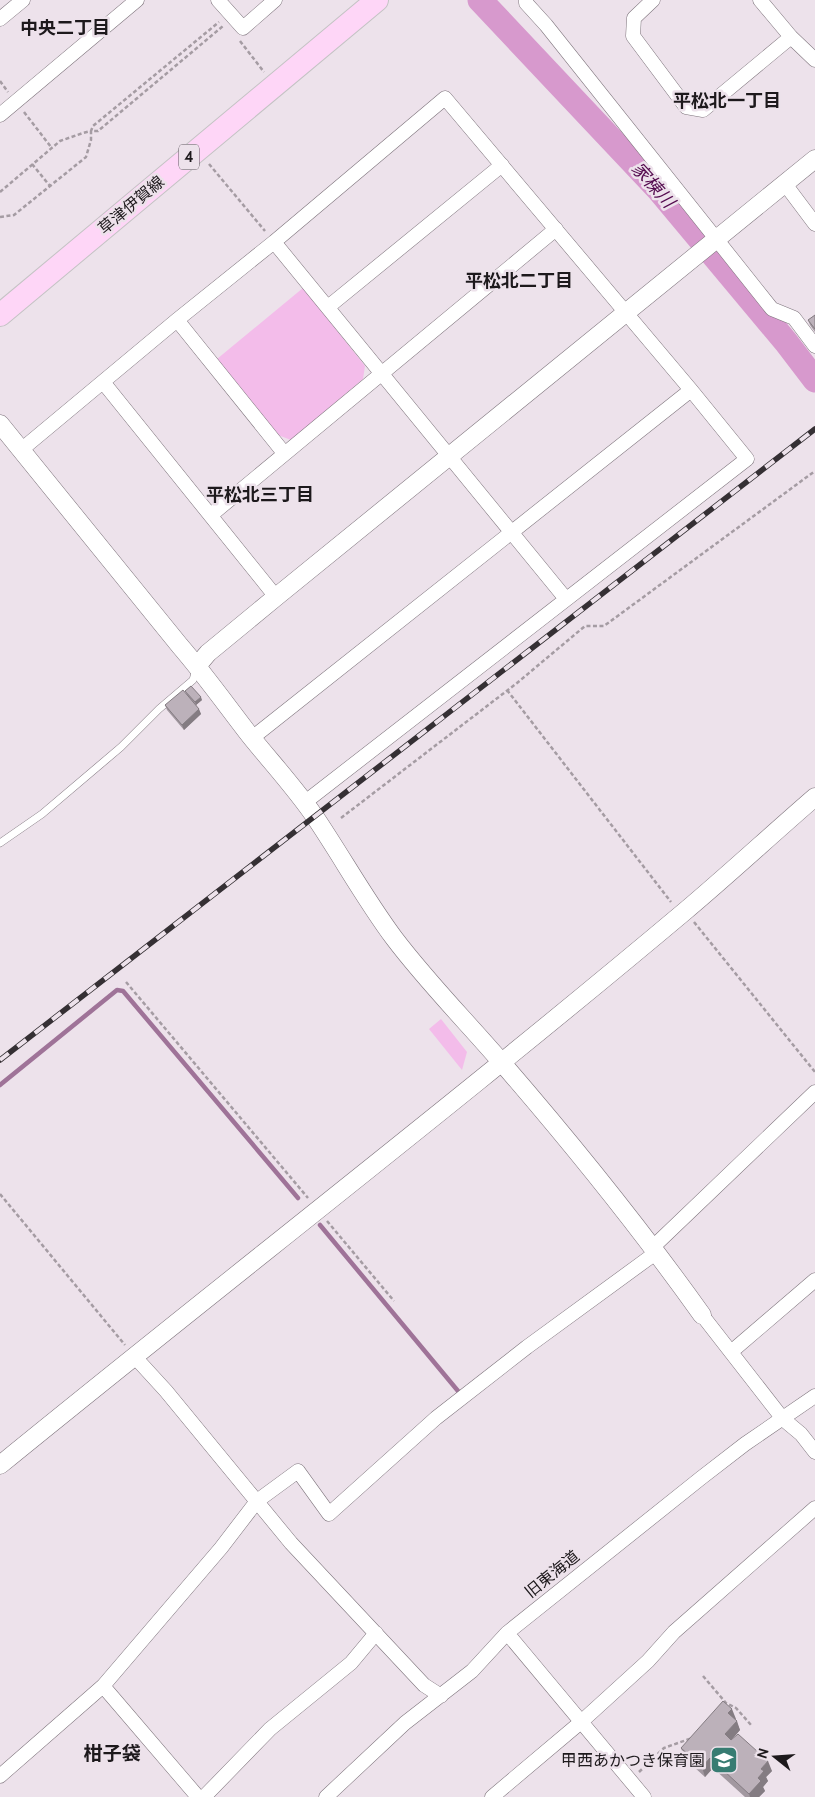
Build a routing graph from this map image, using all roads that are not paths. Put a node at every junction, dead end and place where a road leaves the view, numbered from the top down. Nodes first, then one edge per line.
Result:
1 (23, 0) edge
2 (137, 0) edge
3 (218, 0) edge
4 (275, 0) edge
5 (377, 0) edge
6 (526, 0) edge
7 (653, 0) edge
8 (760, 0) edge
9 (0, 19) edge
10 (791, 37) junction
11 (815, 60) edge
12 (0, 115) edge
13 (815, 159) edge
14 (502, 165) junction
15 (785, 184) junction
16 (815, 224) edge
17 (556, 229) junction
18 (715, 240) junction
19 (274, 242) junction
20 (328, 307) junction
21 (624, 313) junction
22 (0, 315) edge
23 (177, 320) junction
24 (815, 346) edge
25 (382, 373) junction
26 (103, 382) junction
27 (691, 390) junction
28 (0, 424) edge
29 (21, 450) junction
30 (284, 453) junction
31 (449, 457) junction
32 (211, 515) junction
33 (511, 531) junction
34 (276, 597) junction
35 (566, 598) junction
36 (197, 666) junction
37 (252, 738) junction
38 (815, 797) edge
39 (304, 803) junction
40 (0, 843) edge
41 (502, 1062) junction
42 (815, 1092) edge
43 (655, 1250) junction
44 (815, 1280) edge
45 (702, 1315) joint
46 (731, 1352) junction
47 (134, 1356) junction
48 (815, 1396) edge
49 (782, 1419) junction
50 (815, 1452) edge
51 (0, 1465) edge
52 (258, 1501) junction
53 (815, 1508) edge
54 (376, 1633) junction
55 (507, 1633) junction
56 (104, 1686) junction
57 (441, 1696) junction
58 (581, 1722) junction
59 (0, 1776) edge
60 (198, 1797) edge
61 (204, 1797) edge
62 (326, 1797) edge
63 (492, 1797) edge
64 (644, 1797) edge

1 - 9 street
2 - 12 street
3 - 4 street
5 - 22 main road, 草津伊賀線 / 4
6 - 18 street
7 - 10 street
8 - 10 street
10 - 11 street
13 - 15 street
14 - 17 street
14 - 19 street
14 - 20 street
15 - 16 street
15 - 18 street
17 - 21 street
17 - 25 street
18 - 21 street
18 - 24 street
19 - 20 street
19 - 23 street
20 - 25 street
21 - 27 street
21 - 31 street
23 - 26 street
23 - 30 street
25 - 30 street
25 - 31 street
26 - 29 street
26 - 32 street
27 - 33 street
27 - 35 street
28 - 29 street
29 - 36 street
30 - 32 street
31 - 33 street
31 - 34 street
32 - 34 street
33 - 35 street
33 - 37 street
34 - 36 street
35 - 39 street
36 - 37 street
36 - 40 lane
37 - 39 street
38 - 41 street
39 - 41 street
41 - 43 street
41 - 47 street
42 - 43 street
43 - 45 street
43 - 52 street
44 - 46 street
45 - 46 street
46 - 49 street
47 - 51 street
47 - 52 street
48 - 49 street, 旧東海道
49 - 50 street
49 - 55 street, 旧東海道
52 - 54 street
52 - 56 street
53 - 58 street
54 - 57 street
54 - 61 street
55 - 57 street, 旧東海道
55 - 58 street
56 - 59 street
56 - 60 street
57 - 62 street, 旧東海道
58 - 63 street
58 - 64 street

